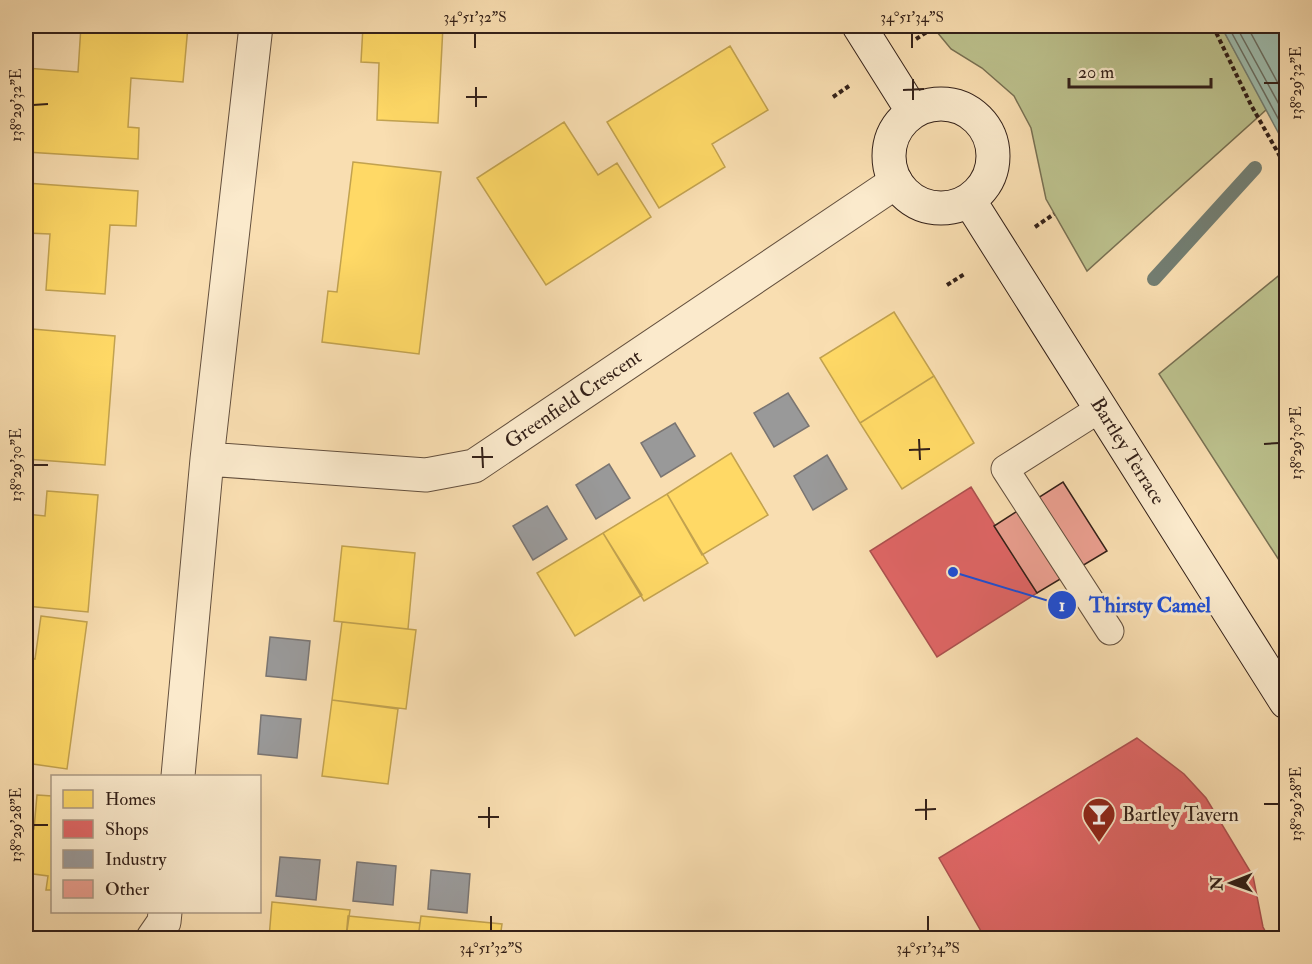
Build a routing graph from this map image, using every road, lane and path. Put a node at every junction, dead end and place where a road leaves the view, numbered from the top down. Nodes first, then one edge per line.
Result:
1 (256, 26) edge
2 (859, 26) edge
3 (1213, 26) edge
4 (933, 28) dead end
5 (907, 45) dead end
6 (852, 83) dead end
7 (833, 97) dead end
8 (913, 112) junction
9 (1287, 167) edge
10 (896, 182) junction
11 (969, 200) junction
12 (1054, 213) dead end
13 (1028, 231) dead end
14 (974, 267) dead end
15 (947, 285) dead end
16 (1101, 408) junction
17 (207, 459) junction
18 (1110, 632) dead end
19 (1287, 702) edge
20 (178, 775) edge
21 (165, 913) edge
22 (153, 939) edge

1 - 17 street
2 - 8 street
3 - 9 path
4 - 5 path
6 - 7 path
8 - 10 street
8 - 11 street
10 - 11 street
10 - 17 street, Greenfield Crescent
11 - 16 street, Bartley Terrace
12 - 13 path
14 - 15 path
16 - 18 lane
16 - 19 street, Bartley Terrace
17 - 20 street
21 - 22 street

